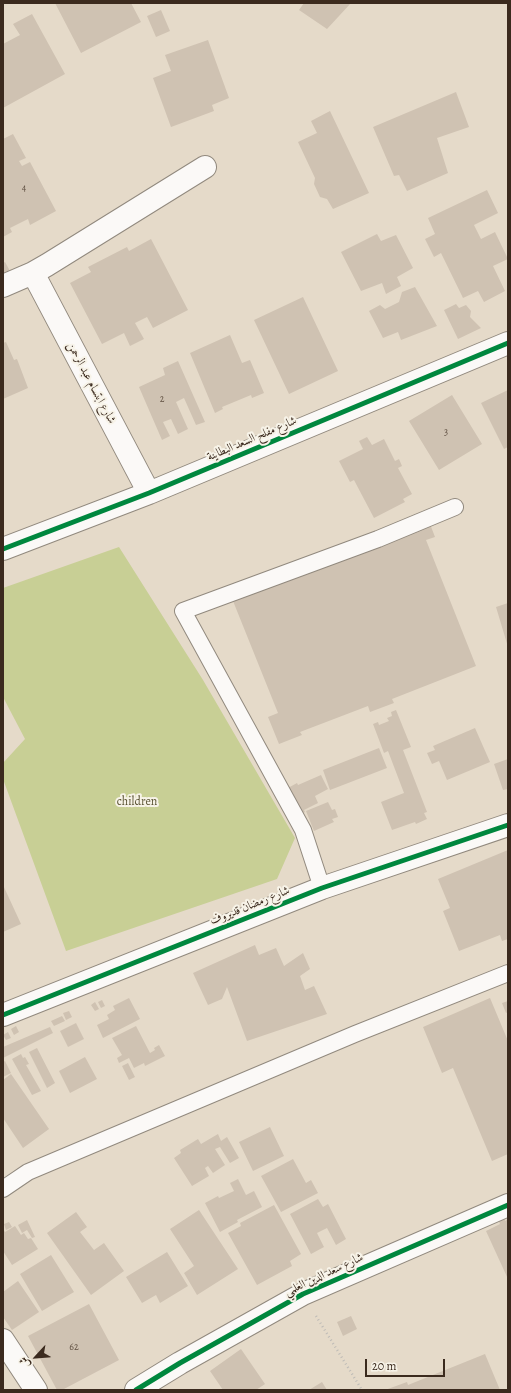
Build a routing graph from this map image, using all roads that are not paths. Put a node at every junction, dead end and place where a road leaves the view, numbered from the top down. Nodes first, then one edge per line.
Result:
1 (205, 167) dead end
2 (33, 273) junction
3 (3, 286) edge
4 (508, 343) edge
5 (149, 493) junction
6 (455, 507) dead end
7 (3, 549) edge
8 (508, 825) edge
9 (322, 888) junction
10 (508, 973) edge
11 (3, 1014) edge
12 (3, 1189) edge
13 (508, 1205) edge
14 (3, 1340) edge
15 (36, 1390) edge
16 (136, 1390) edge

1 - 2 street
2 - 3 street
2 - 5 street, شارع ابتسام عبد الرحمن
4 - 5 street, شارع مفلح السعد البطاينة
5 - 7 street, شارع مفلح السعد البطاينة
6 - 9 lane
8 - 9 street, شارع رمضان قديروف
9 - 11 street, شارع رمضان قديروف
10 - 12 lane
13 - 16 street, شارع سعد الدين العلمي
14 - 15 street

